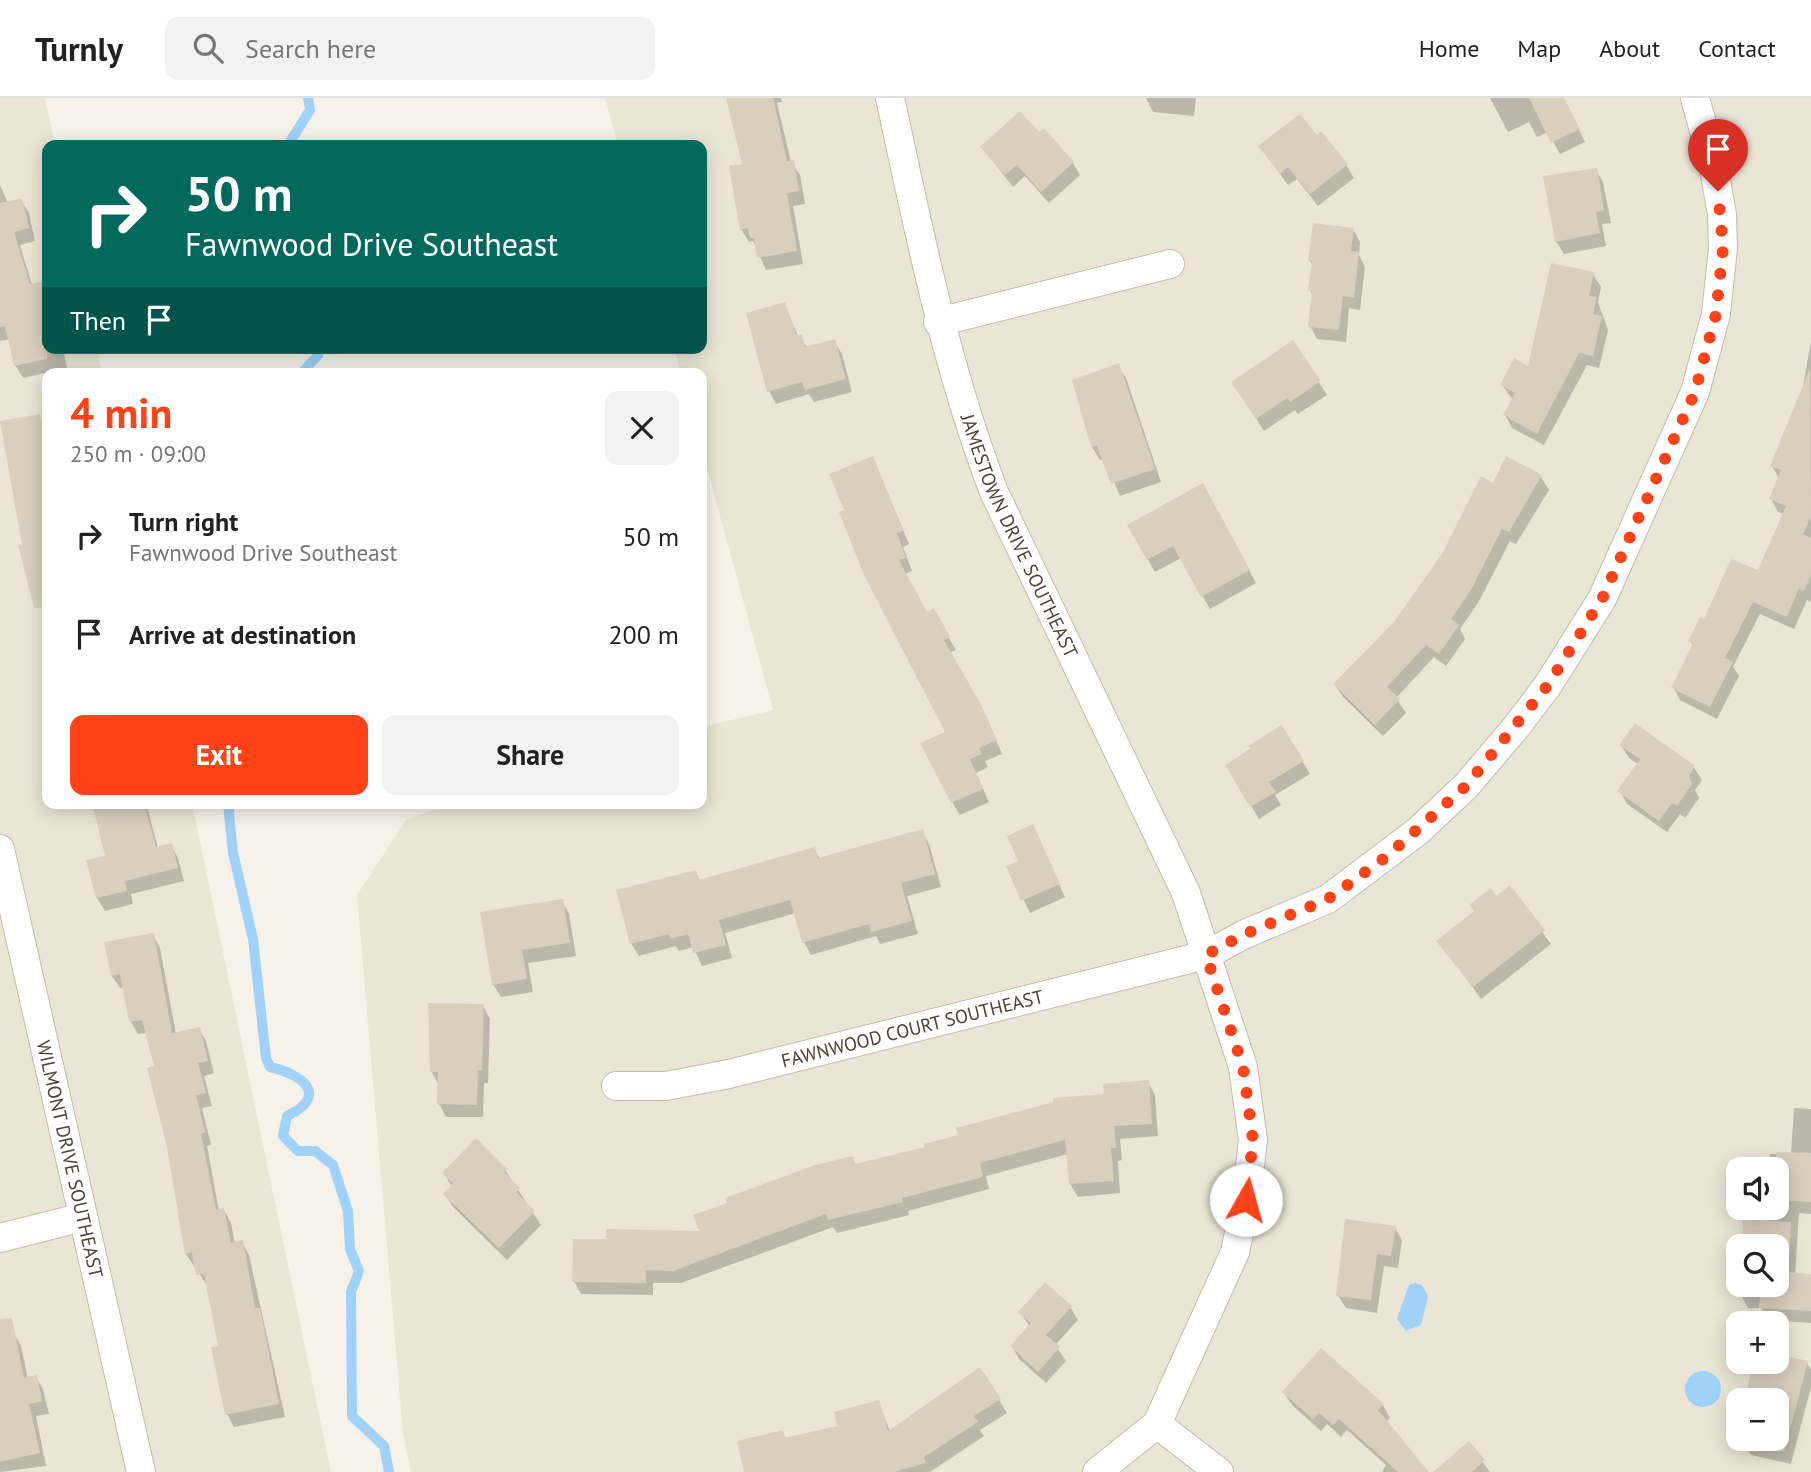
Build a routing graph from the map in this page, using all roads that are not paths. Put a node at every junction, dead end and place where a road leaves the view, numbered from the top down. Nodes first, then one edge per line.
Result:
1 (890, 98) edge
2 (1695, 98) edge
3 (1171, 264) dead end
4 (939, 322) junction
5 (0, 849) edge
6 (1206, 955) junction
7 (616, 1086) dead end
8 (83, 1217) junction
9 (0, 1238) edge
10 (1157, 1424) junction
11 (141, 1472) edge
12 (1097, 1472) edge
13 (1219, 1472) edge

1 - 4 street, JAMESTOWN DRIVE SOUTHEAST
2 - 6 street, FAWNWOOD COURT SOUTHEAST
3 - 4 street
4 - 6 street, JAMESTOWN DRIVE SOUTHEAST
5 - 8 street, WILMONT DRIVE SOUTHEAST
6 - 7 street, FAWNWOOD COURT SOUTHEAST
6 - 10 street, JAMESTOWN DRIVE SOUTHEAST
8 - 9 street
8 - 11 street, WILMONT DRIVE SOUTHEAST
10 - 12 street
10 - 13 street

